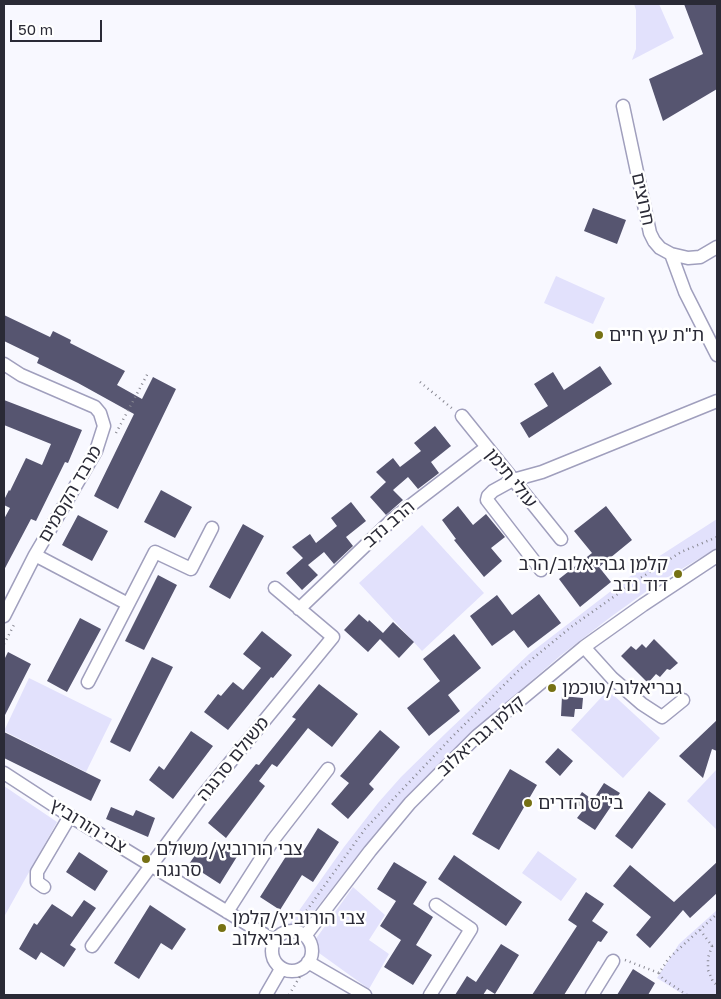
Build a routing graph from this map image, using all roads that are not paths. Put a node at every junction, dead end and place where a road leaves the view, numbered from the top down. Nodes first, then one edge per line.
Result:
1 (623, 106) dead end
2 (717, 247) edge
3 (671, 254) junction
4 (717, 355) edge
5 (4, 364) edge
6 (717, 401) edge
7 (462, 416) road end
8 (486, 447) junction
9 (514, 480) junction
10 (212, 528) dead end
11 (561, 540) dead end
12 (35, 555) junction
13 (717, 556) edge
14 (541, 570) dead end
15 (274, 588) dead end
16 (128, 604) junction
17 (299, 609) junction
18 (4, 616) edge
19 (584, 647) junction
20 (88, 682) dead end
21 (683, 700) dead end
22 (328, 769) dead end
23 (4, 772) edge
24 (70, 816) junction
25 (151, 866) junction
26 (44, 886) dead end
27 (436, 905) dead end
28 (228, 912) junction
29 (304, 936) junction
30 (275, 941) junction
31 (92, 946) dead end
32 (613, 961) road end
33 (308, 962) junction
34 (282, 968) junction
35 (266, 995) edge
36 (365, 995) edge
37 (430, 995) edge
38 (592, 995) edge

1 - 3 street, חרוצים
2 - 3 street
3 - 4 street
5 - 12 street, מרבד הקסמים
6 - 9 street
7 - 8 street, עולי תימן
8 - 9 street, עולי תימן
8 - 17 street, הרב נדב
9 - 11 street, עולי תימן
9 - 14 street
10 - 16 street
12 - 16 street
12 - 18 street, מרבד הקסמים
13 - 19 street, קלמן גבריאלוב
15 - 17 street, משולם סרנגה
16 - 20 street
17 - 25 street, משולם סרנגה
19 - 21 street
19 - 29 street, קלמן גבריאלוב
22 - 28 street
23 - 24 street, צבי הורוביץ
24 - 25 street, צבי הורוביץ
24 - 26 street
25 - 28 street, צבי הורוביץ
25 - 31 street, משולם סרנגה
27 - 37 street
28 - 30 street, צבי הורוביץ
29 - 30 street
29 - 33 street
30 - 34 street
32 - 38 street
33 - 34 street
33 - 36 street
34 - 35 street

